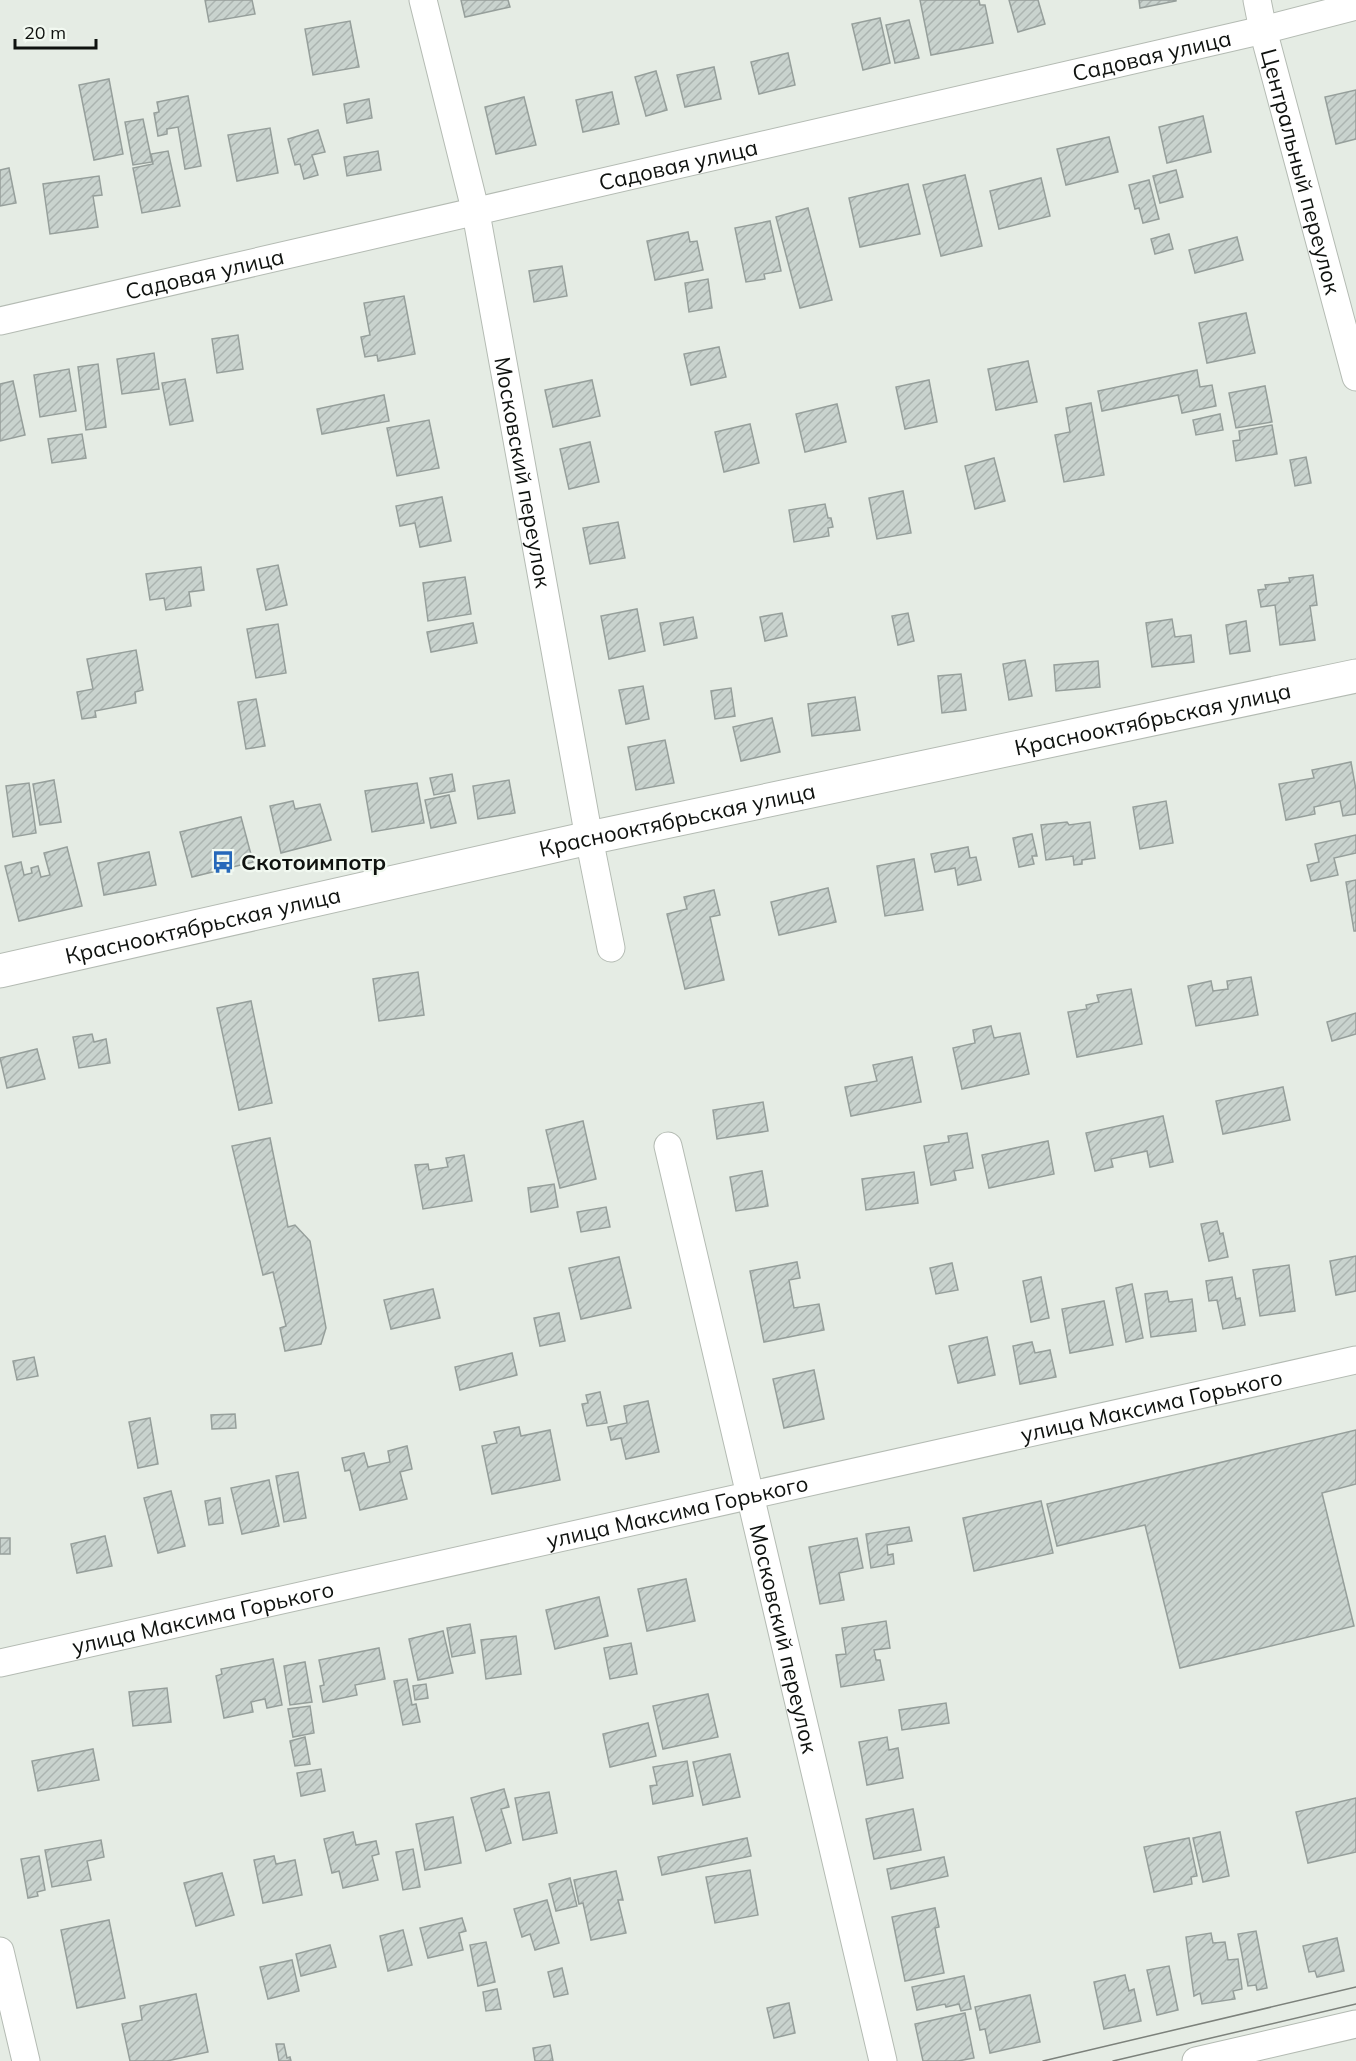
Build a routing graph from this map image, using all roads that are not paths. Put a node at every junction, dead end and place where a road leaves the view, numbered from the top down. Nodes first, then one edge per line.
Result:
1 (423, 0) edge
2 (1257, 0) edge
3 (1356, 6) edge
4 (1263, 30) junction
5 (476, 213) junction
6 (0, 321) edge
7 (1356, 377) edge
8 (1356, 676) edge
9 (589, 838) junction
10 (611, 948) dead end
11 (0, 971) edge
12 (668, 1146) dead end
13 (1356, 1360) edge
14 (750, 1496) junction
15 (0, 1663) edge
16 (0, 1951) edge
17 (1356, 2024) edge
18 (26, 2061) edge
19 (883, 2061) edge
20 (1196, 2061) edge

1 - 5 street, Московский переулок
2 - 4 street, Центральный переулок
3 - 4 street, Садовая улица
4 - 5 street, Садовая улица
4 - 7 street, Центральный переулок
5 - 6 street, Садовая улица
5 - 9 street, Московский переулок
8 - 9 main road, Краснооктябрьская улица
9 - 10 street, Московский переулок
9 - 11 main road, Краснооктябрьская улица
12 - 14 street, Московский переулок
13 - 14 street, улица Максима Горького
14 - 15 street, улица Максима Горького
14 - 19 street, Московский переулок
16 - 18 street
17 - 20 street

